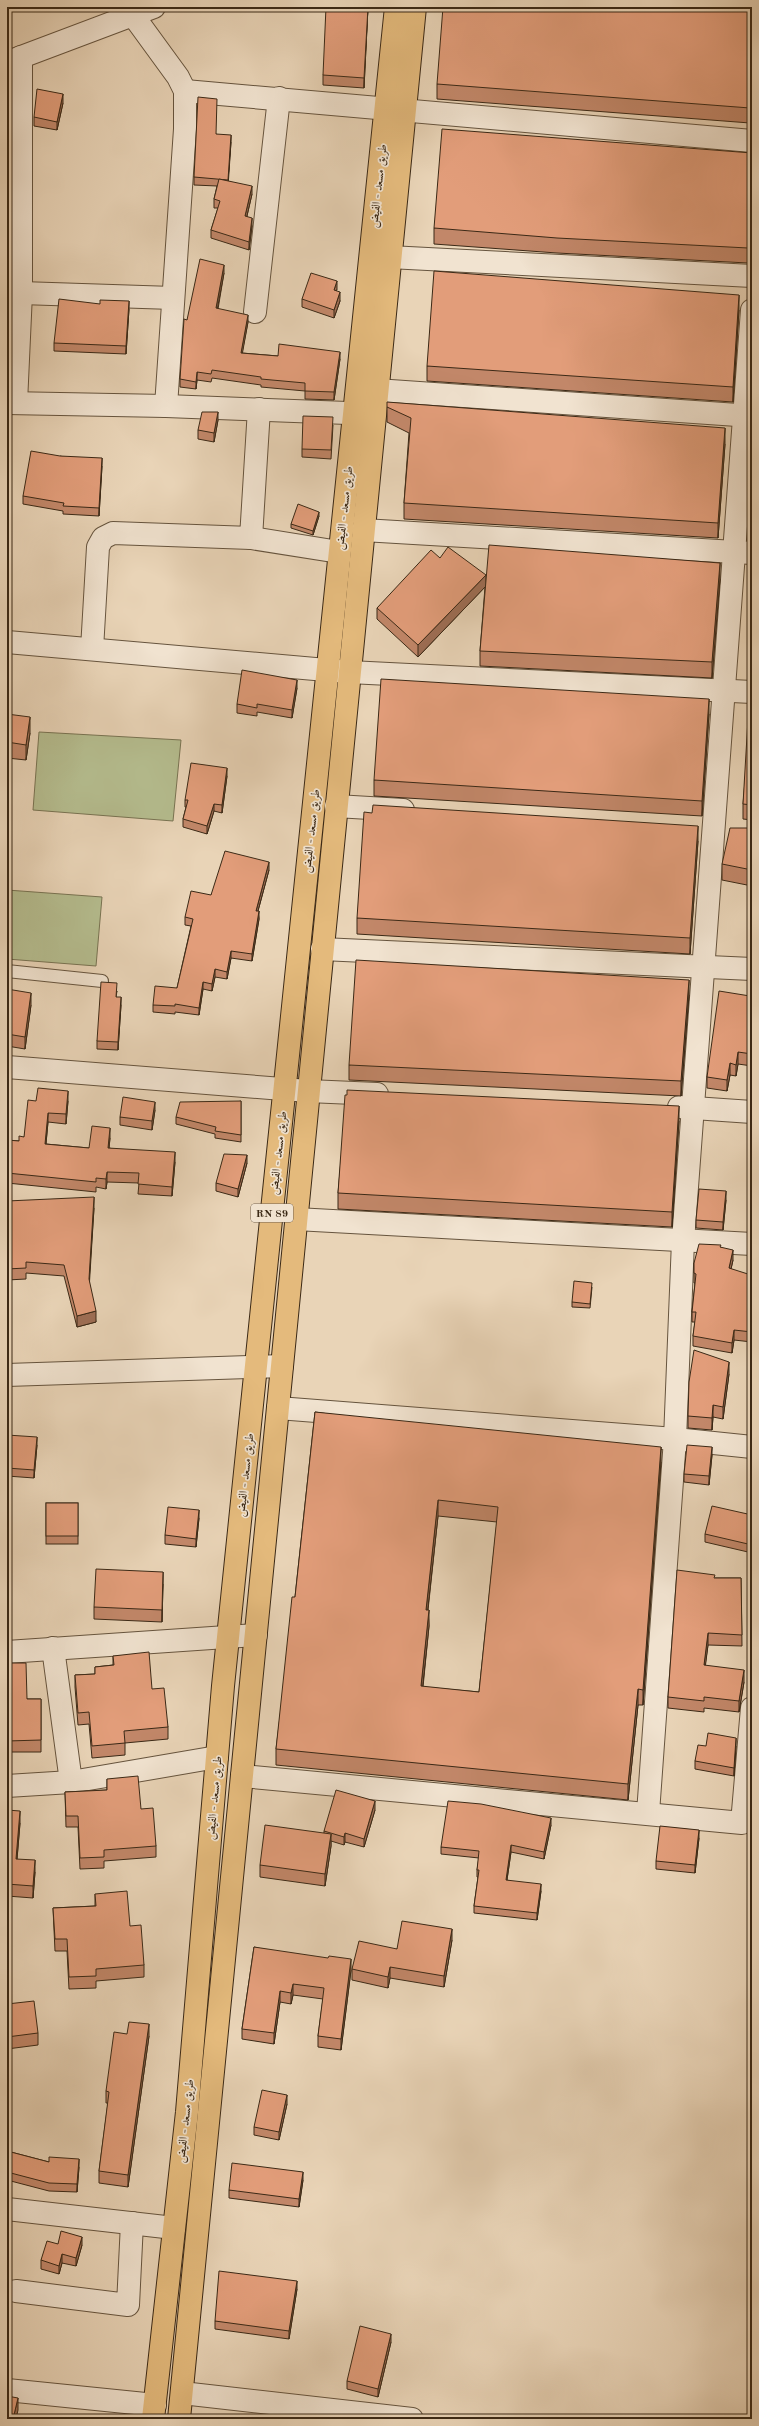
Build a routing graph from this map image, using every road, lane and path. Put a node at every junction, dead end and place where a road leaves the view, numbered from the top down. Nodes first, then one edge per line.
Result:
1 (154, 7) edge
2 (396, 7) edge
3 (415, 7) edge
4 (130, 11) edge
5 (14, 60) edge
6 (184, 92) junction
7 (279, 98) junction
8 (396, 110) junction
9 (752, 141) edge
10 (389, 257) junction
11 (752, 276) edge
12 (21, 293) junction
13 (173, 298) junction
14 (752, 310) edge
15 (255, 312) dead end
16 (376, 390) junction
17 (11, 403) edge
18 (166, 406) junction
19 (258, 409) junction
20 (364, 413) junction
21 (748, 415) edge
22 (363, 530) junction
23 (250, 538) junction
24 (340, 552) junction
25 (743, 553) edge
26 (7, 642) edge
27 (92, 649) junction
28 (327, 670) junction
29 (349, 672) junction
30 (724, 690) junction
31 (752, 692) edge
32 (336, 806) junction
33 (422, 811) edge
34 (690, 828) edge
35 (714, 830) junction
36 (737, 831) edge
37 (322, 949) junction
38 (703, 967) junction
39 (752, 969) edge
40 (7, 971) edge
41 (102, 981) edge
42 (7, 1067) edge
43 (284, 1089) junction
44 (308, 1091) junction
45 (395, 1094) edge
46 (662, 1106) edge
47 (693, 1108) junction
48 (752, 1112) edge
49 (296, 1219) junction
50 (683, 1241) junction
51 (752, 1244) edge
52 (282, 1366) junction
53 (256, 1367) junction
54 (7, 1375) edge
55 (278, 1408) junction
56 (675, 1439) junction
57 (752, 1447) edge
58 (256, 1635) junction
59 (228, 1637) junction
60 (53, 1648) junction
61 (7, 1652) edge
62 (752, 1708) edge
63 (217, 1757) junction
64 (242, 1776) junction
65 (72, 1782) junction
66 (7, 1786) edge
67 (648, 1813) junction
68 (7, 2210) edge
69 (132, 2223) junction
70 (174, 2228) junction
71 (16, 2291) dead end
72 (7, 2390) edge
73 (182, 2393) junction
74 (154, 2412) edge
75 (180, 2419) edge
76 (412, 2419) edge

1 - 4 street
2 - 8 main road, طريق مسعد - الفيض / RN 89
3 - 8 main road, طريق مسعد - الفيض / RN 89
4 - 5 street
4 - 6 street
5 - 12 street
6 - 7 street
6 - 13 street
7 - 8 street
7 - 15 street
8 - 9 street
8 - 10 main road, طريق مسعد - الفيض / RN 89
8 - 20 main road, طريق مسعد - الفيض / RN 89
10 - 11 street
10 - 16 main road, طريق مسعد - الفيض / RN 89
12 - 13 street
12 - 17 street
13 - 18 street
14 - 21 street
16 - 20 main road, طريق مسعد - الفيض / RN 89
16 - 21 street
17 - 18 street
18 - 19 street
19 - 20 street
19 - 23 street
20 - 22 main road, طريق مسعد - الفيض / RN 89
20 - 24 main road, طريق مسعد - الفيض / RN 89
21 - 25 street
22 - 25 street
22 - 29 main road, طريق مسعد - الفيض / RN 89
23 - 24 street
23 - 27 street
24 - 28 main road, طريق مسعد - الفيض / RN 89
25 - 30 street
26 - 27 street
27 - 28 street
28 - 29 street
28 - 43 main road, طريق مسعد - الفيض / RN 89
29 - 30 street
29 - 32 main road, طريق مسعد - الفيض / RN 89
30 - 31 street
30 - 35 street
32 - 33 street
32 - 37 main road, طريق مسعد - الفيض / RN 89
34 - 35 street
35 - 36 street
35 - 38 street
37 - 38 street
37 - 44 main road, طريق مسعد - الفيض / RN 89
38 - 39 street
38 - 47 street
40 - 41 lane
42 - 43 street
43 - 44 street
43 - 53 main road, طريق مسعد - الفيض / RN 89
44 - 45 street
44 - 49 main road, طريق مسعد - الفيض / RN 89
46 - 47 street
47 - 48 street
47 - 50 street
49 - 50 street
49 - 52 main road, طريق مسعد - الفيض / RN 89
50 - 51 street
50 - 56 street
52 - 53 street
52 - 55 main road, طريق مسعد - الفيض / RN 89
53 - 54 street
53 - 59 main road, طريق مسعد - الفيض / RN 89
55 - 56 street
55 - 58 main road, طريق مسعد - الفيض / RN 89
56 - 57 street
56 - 67 street
58 - 59 street
58 - 64 main road, طريق مسعد - الفيض / RN 89
59 - 60 street
59 - 63 main road, طريق مسعد - الفيض / RN 89
60 - 61 street
60 - 65 street
62 - 67 street
63 - 65 street
63 - 70 main road, طريق مسعد - الفيض / RN 89
64 - 67 street
64 - 73 main road, طريق مسعد - الفيض / RN 89
65 - 66 street
68 - 69 street
69 - 70 street
69 - 71 street
70 - 74 main road, طريق مسعد - الفيض / RN 89
72 - 74 street
73 - 75 main road, طريق مسعد - الفيض / RN 89
73 - 76 street

